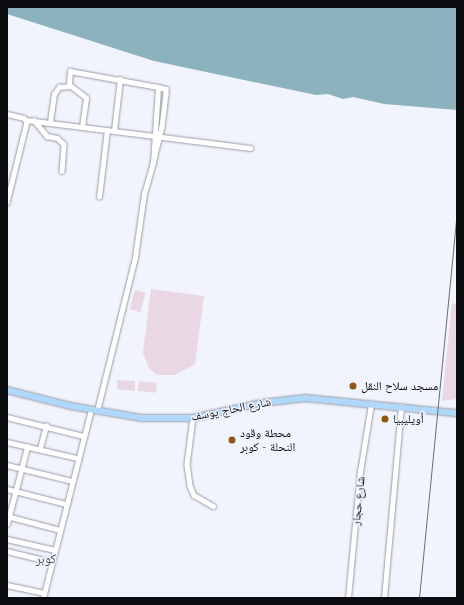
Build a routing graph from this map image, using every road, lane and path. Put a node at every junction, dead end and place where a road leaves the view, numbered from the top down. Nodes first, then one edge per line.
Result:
1 (120, 79) junction
2 (70, 86) junction
3 (158, 87) junction
4 (7, 114) edge
5 (26, 120) junction
6 (34, 120) junction
7 (50, 122) junction
8 (82, 127) junction
9 (107, 130) junction
10 (114, 131) junction
11 (155, 136) junction
12 (160, 137) junction
13 (250, 148) dead end
14 (153, 163) junction
15 (62, 171) dead end
16 (99, 197) dead end
17 (7, 203) edge
18 (7, 390) edge
19 (371, 404) junction
20 (401, 407) junction
21 (94, 410) junction
22 (457, 413) edge
23 (7, 417) edge
24 (193, 418) junction
25 (46, 426) junction
26 (83, 436) junction
27 (7, 442) edge
28 (27, 447) junction
29 (40, 448) junction
30 (77, 458) junction
31 (7, 465) edge
32 (21, 468) junction
33 (72, 481) junction
34 (7, 489) edge
35 (15, 491) junction
36 (66, 504) junction
37 (213, 506) dead end
38 (8, 516) edge
39 (7, 524) edge
40 (60, 530) junction
41 (7, 539) edge
42 (55, 550) junction
43 (7, 551) edge
44 (52, 562) junction
45 (7, 585) edge
46 (44, 596) edge
47 (348, 598) edge
48 (384, 598) edge

1 - 2 street
1 - 3 street
1 - 10 street
2 - 7 street
2 - 8 street
3 - 11 street
3 - 12 street
4 - 5 street
5 - 6 street
5 - 17 street
6 - 7 street
6 - 15 street
7 - 8 street
8 - 9 street
9 - 10 street
9 - 16 street
10 - 11 street
11 - 12 street
11 - 14 street
12 - 13 street
12 - 14 street
14 - 21 street
18 - 21 main road, شارع الحاج يوسف
19 - 20 main road, شارع الحاج يوسف
19 - 24 main road, شارع الحاج يوسف
19 - 47 street, شارع حجار
20 - 22 main road, شارع الحاج يوسف
20 - 48 street
21 - 24 main road, شارع الحاج يوسف
21 - 26 street
23 - 25 street
24 - 37 street
25 - 26 street
25 - 29 street
26 - 30 street
27 - 28 street
28 - 29 street
28 - 32 street
29 - 30 street
30 - 33 street
31 - 32 street
32 - 33 street
32 - 35 street
33 - 36 street
34 - 35 street
35 - 36 street
35 - 38 street
36 - 40 street
38 - 39 street
38 - 40 street
40 - 42 street
41 - 42 street
42 - 44 street
43 - 44 street
44 - 46 street
45 - 46 street

